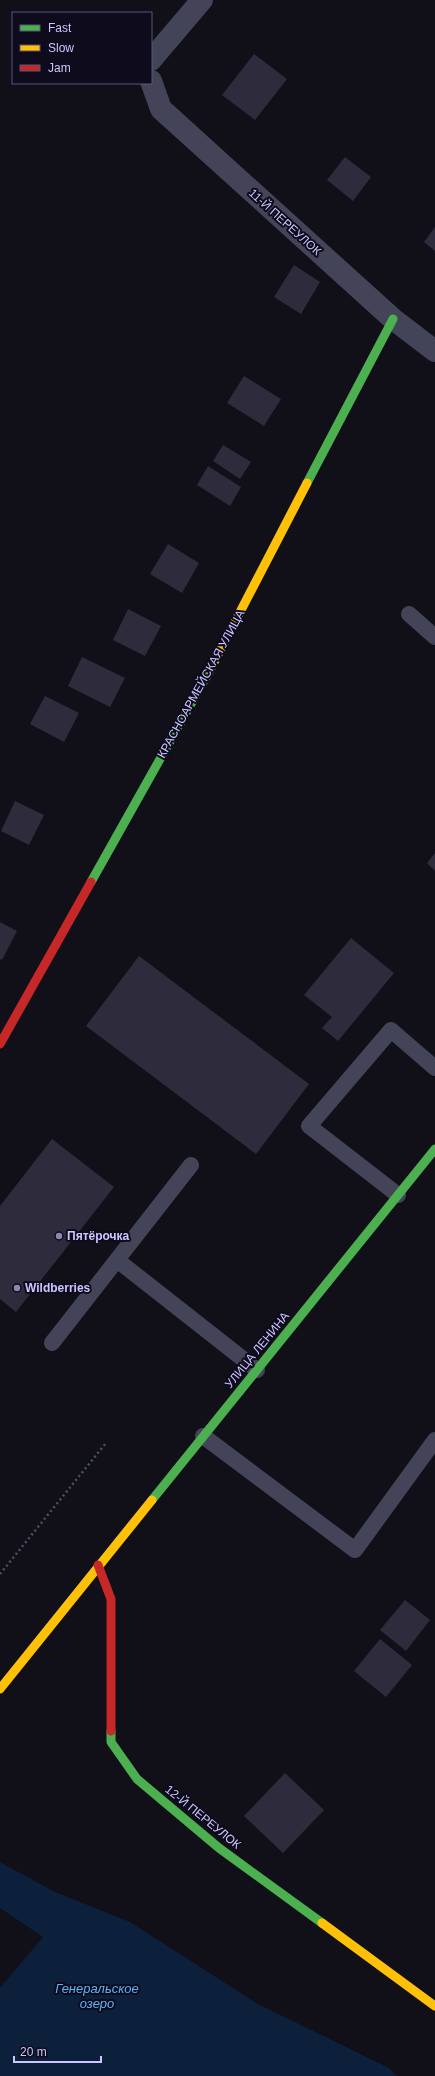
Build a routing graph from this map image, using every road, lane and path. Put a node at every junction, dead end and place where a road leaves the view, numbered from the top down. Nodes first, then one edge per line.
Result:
1 (202, 0) edge
2 (152, 59) edge
3 (152, 84) edge
4 (392, 319) junction
5 (435, 351) edge
6 (409, 614) dead end
7 (435, 637) edge
8 (0, 1044) edge
9 (435, 1068) edge
10 (435, 1149) edge
11 (191, 1165) dead end
12 (398, 1195) junction
13 (117, 1260) junction
14 (52, 1343) dead end
15 (257, 1370) junction
16 (203, 1436) junction
17 (435, 1440) edge
18 (106, 1443) dead end
19 (98, 1566) junction
20 (0, 1574) edge
21 (0, 1689) edge
22 (435, 2006) edge

1 - 2 street
3 - 4 street, 11-Й ПЕРЕУЛОК
4 - 5 street, 11-Й ПЕРЕУЛОК
4 - 8 street, КРАСНОАРМЕЙСКАЯ УЛИЦА
6 - 7 lane
9 - 12 lane
10 - 12 street, УЛИЦА ЛЕНИНА
11 - 13 lane
12 - 15 street, УЛИЦА ЛЕНИНА
13 - 14 lane
13 - 15 lane
15 - 16 street, УЛИЦА ЛЕНИНА
16 - 17 lane
16 - 19 street, УЛИЦА ЛЕНИНА
18 - 20 path
19 - 21 street, УЛИЦА ЛЕНИНА
19 - 22 street, 12-Й ПЕРЕУЛОК

